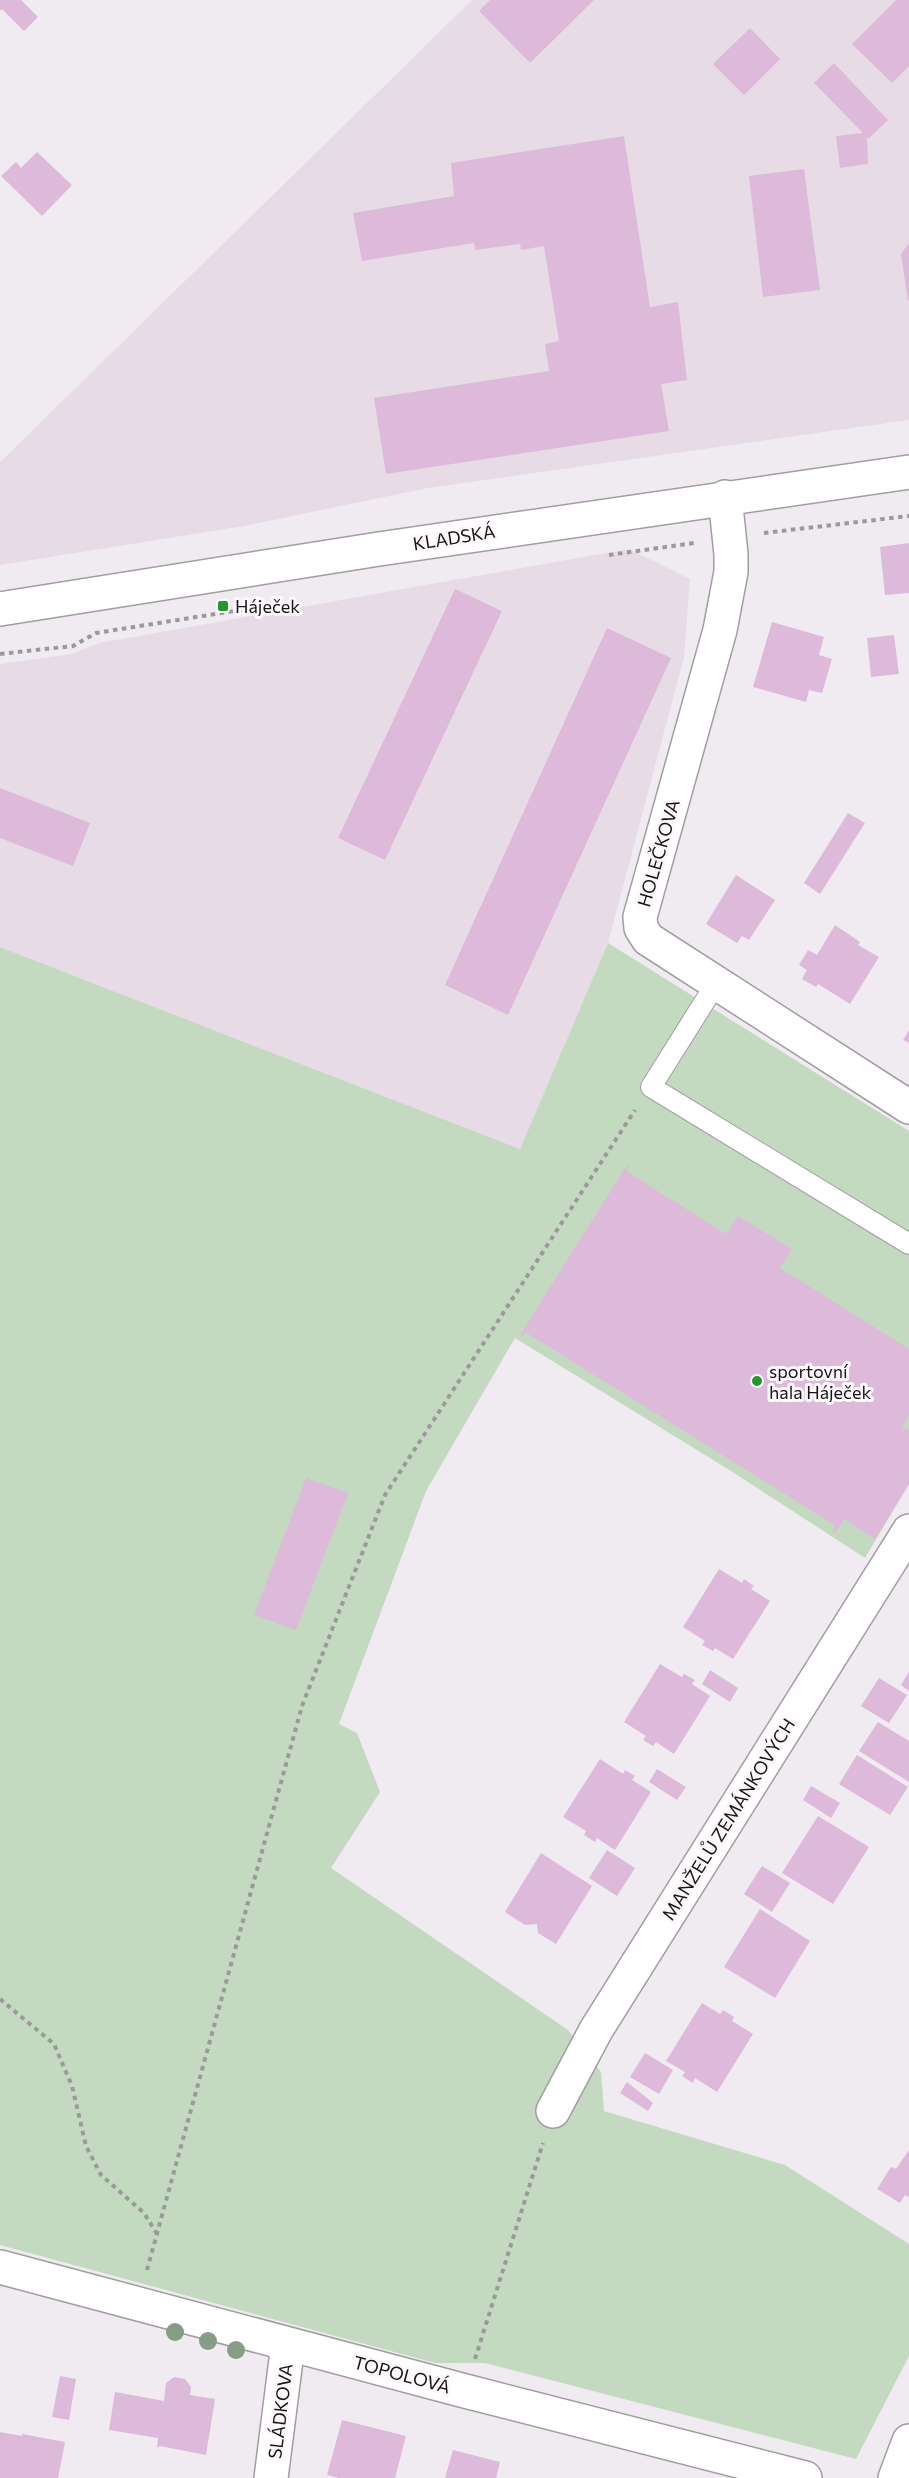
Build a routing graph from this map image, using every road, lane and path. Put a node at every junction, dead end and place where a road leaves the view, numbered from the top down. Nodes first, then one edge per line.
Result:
1 (909, 472) edge
2 (724, 497) junction
3 (909, 516) edge
4 (764, 533) junction
5 (729, 538) junction
6 (764, 543) dead end
7 (601, 556) dead end
8 (280, 604) dead end
9 (0, 609) edge
10 (0, 654) edge
11 (715, 985) junction
12 (651, 1087) junction
13 (909, 1107) edge
14 (909, 1244) edge
15 (909, 1531) edge
16 (0, 2000) edge
17 (554, 2110) joint
18 (157, 2234) junction
19 (0, 2266) edge
20 (138, 2303) junction
21 (288, 2344) junction
22 (465, 2391) junction
23 (909, 2441) edge
24 (271, 2478) edge
25 (805, 2478) edge
26 (895, 2478) edge

1 - 2 street, KLADSKÁ
2 - 5 street, HOLEČKOVA
2 - 9 street, KLADSKÁ
3 - 4 path
4 - 5 path
4 - 6 path
5 - 7 path
5 - 11 street, HOLEČKOVA
8 - 10 path
11 - 12 lane
11 - 13 street, HOLEČKOVA
12 - 14 lane
12 - 18 path
15 - 17 street, MANŽELŮ ZEMÁNKOVÝCH
16 - 18 path
17 - 22 path
18 - 20 path
19 - 20 street, TOPOLOVÁ
20 - 21 street, TOPOLOVÁ
21 - 22 street, TOPOLOVÁ
21 - 24 street, SLÁDKOVA
22 - 25 street, TOPOLOVÁ
23 - 26 street

